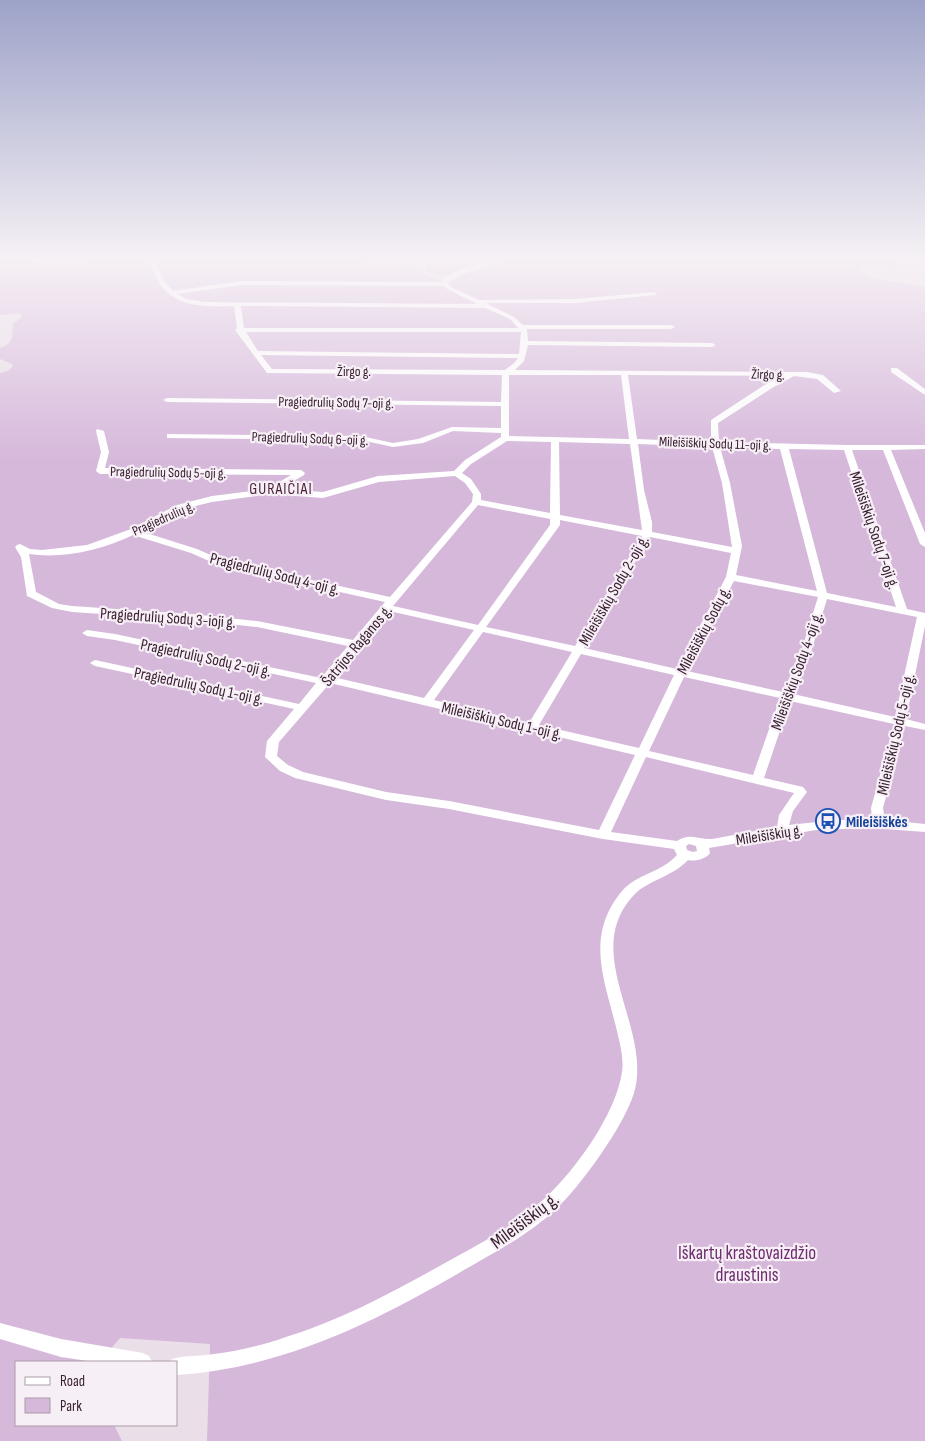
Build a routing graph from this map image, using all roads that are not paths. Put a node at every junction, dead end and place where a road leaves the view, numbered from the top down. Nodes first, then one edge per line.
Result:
1 (239, 326) edge
2 (670, 327) dead end
3 (523, 328) junction
4 (239, 330) junction
5 (525, 343) junction
6 (712, 345) dead end
7 (257, 353) junction
8 (522, 356) junction
9 (894, 370) dead end
10 (507, 372) junction
11 (624, 373) junction
12 (792, 375) junction
13 (837, 391) dead end
14 (925, 393) edge
15 (166, 400) dead end
16 (506, 404) junction
17 (100, 431) dead end
18 (506, 434) junction
19 (170, 436) dead end
20 (554, 439) junction
21 (633, 441) junction
22 (714, 443) junction
23 (784, 446) junction
24 (925, 447) edge
25 (847, 448) junction
26 (886, 448) junction
27 (457, 473) junction
28 (270, 491) junction
29 (476, 502) junction
30 (555, 518) junction
31 (130, 532) junction
32 (647, 535) junction
33 (925, 544) edge
34 (20, 547) joint
35 (737, 551) junction
36 (730, 577) junction
37 (823, 596) junction
38 (390, 605) junction
39 (902, 612) junction
40 (923, 616) edge
41 (478, 629) junction
42 (87, 633) dead end
43 (356, 644) junction
44 (576, 652) junction
45 (95, 663) dead end
46 (680, 674) junction
47 (326, 680) junction
48 (786, 697) junction
49 (427, 702) junction
50 (303, 708) junction
51 (900, 722) junction
52 (532, 727) junction
53 (925, 727) edge
54 (641, 754) junction
55 (757, 780) junction
56 (879, 824) junction
57 (925, 828) edge
58 (784, 830) junction
59 (603, 835) junction
60 (682, 850) junction
61 (0, 1331) edge
62 (137, 1361) edge
63 (178, 1366) edge

1 - 4 street
2 - 3 street
3 - 4 street
3 - 5 street
4 - 7 street, Žirgo g.
5 - 6 street
5 - 8 street
7 - 8 street
7 - 10 street, Žirgo g.
8 - 10 street
9 - 14 street
10 - 11 street, Žirgo g.
10 - 16 street
11 - 12 street, Žirgo g.
11 - 21 street
12 - 13 street, Žirgo g.
12 - 22 street, Žirgo g.
15 - 16 street, Pragiedrulių Sodų 7-oji g.
16 - 18 street
17 - 28 street, Pragiedrulių Sodų 5-oji g.
18 - 19 street, Pragiedrulių Sodų 6-oji g.
18 - 20 street, Mileišiškių Sodų 11-oji g.
18 - 27 street
20 - 21 street, Mileišiškių Sodų 11-oji g.
20 - 30 street, Mileišiškių Sodų 1-oji g.
21 - 22 street, Mileišiškių Sodų 11-oji g.
21 - 32 street, Mileišiškių Sodų 2-oji g.
22 - 23 street, Mileišiškių Sodų 11-oji g.
22 - 35 street
23 - 25 street, Mileišiškių Sodų 11-oji g.
23 - 37 street, Mileišiškių Sodų 4-oji g.
24 - 26 street, Mileišiškių Sodų 11-oji g.
25 - 26 street, Mileišiškių Sodų 11-oji g.
25 - 39 street, Mileišiškių Sodų 7-oji g.
26 - 33 street
27 - 28 street, Pragiedrulių g.
27 - 29 street
28 - 31 street, Pragiedrulių g.
29 - 30 street
29 - 38 street, Šatrijos Raganos g.
30 - 32 street
30 - 41 street, Mileišiškių Sodų 1-oji g.
31 - 34 street, Pragiedrulių g.
31 - 38 street, Pragiedrulių Sodų 4-oji g.
32 - 35 street
32 - 44 street, Mileišiškių Sodų 2-oji g.
34 - 43 street, Pragiedrulių Sodų 3-ioji g.
35 - 36 street
36 - 37 street, Mileišiškių Sodų g.
36 - 46 street, Mileišiškių Sodų g.
37 - 39 street, Mileišiškių Sodų g.
37 - 48 street, Mileišiškių Sodų 4-oji g.
38 - 41 street, Pragiedrulių Sodų 4-oji g.
38 - 43 street, Šatrijos Raganos g.
39 - 40 street, Mileišiškių Sodų g.
40 - 51 street, Mileišiškių Sodų 5-oji g.
41 - 44 street, Pragiedrulių Sodų 4-oji g.
41 - 49 street, Mileišiškių Sodų 1-oji g.
42 - 47 street, Pragiedrulių Sodų 2-oji g.
43 - 47 street, Šatrijos Raganos g.
44 - 46 street, Pragiedrulių Sodų 4-oji g.
44 - 52 street, Mileišiškių Sodų 2-oji g.
45 - 50 street, Pragiedrulių Sodų 1-oji g.
46 - 48 street, Pragiedrulių Sodų 4-oji g.
46 - 54 street, Mileišiškių Sodų g.
47 - 49 street, Pragiedrulių Sodų 2-oji g.
47 - 50 street, Šatrijos Raganos g.
48 - 51 street, Pragiedrulių Sodų 4-oji g.
48 - 55 street, Mileišiškių Sodų 4-oji g.
49 - 52 street, Mileišiškių Sodų 1-oji g.
50 - 59 street, Šatrijos Raganos g.
51 - 53 street, Pragiedrulių Sodų 4-oji g.
51 - 56 street, Mileišiškių Sodų 5-oji g.
52 - 54 street, Mileišiškių Sodų 1-oji g.
54 - 55 street, Mileišiškių Sodų 1-oji g.
54 - 59 street, Mileišiškių Sodų g.
55 - 58 street, Mileišiškių Sodų 1-oji g.
56 - 57 street, Mileišiškių g.
56 - 58 street, Mileišiškių g.
58 - 60 street, Mileišiškių g.
59 - 60 street, Šatrijos Raganos g.
60 - 63 street, Mileišiškių g.
61 - 62 street

